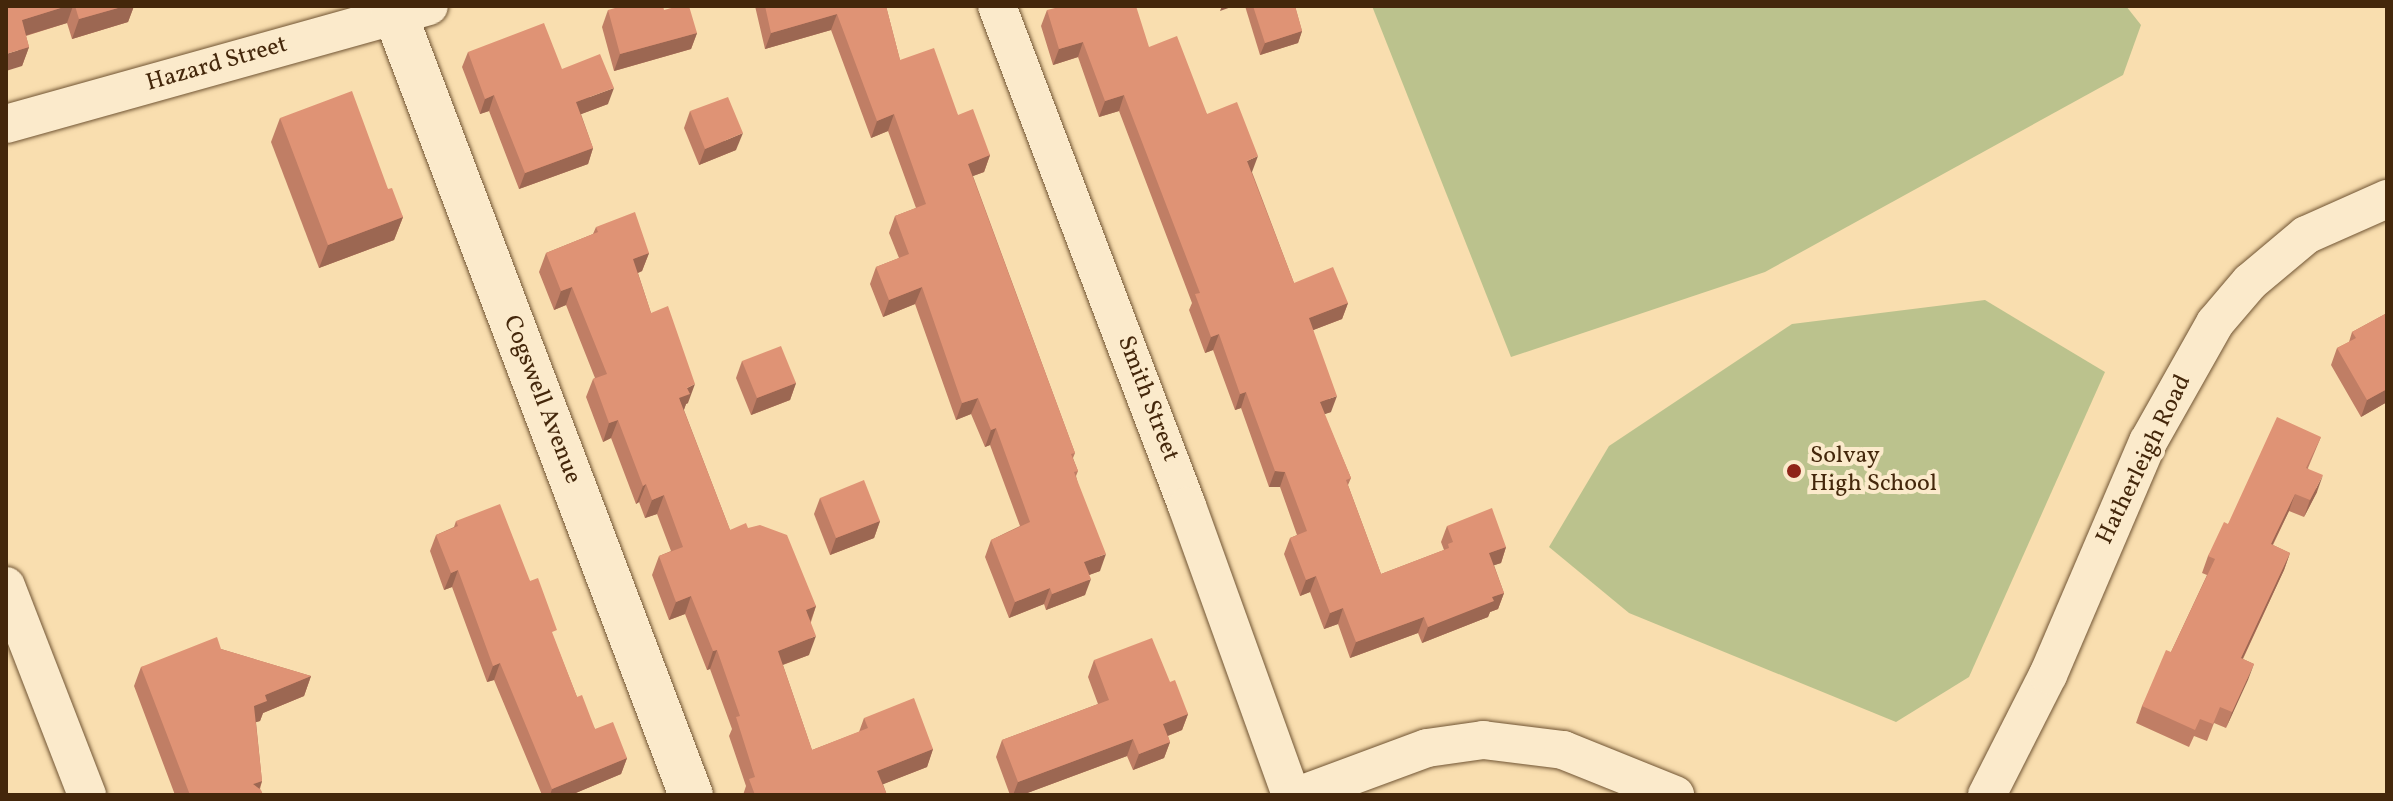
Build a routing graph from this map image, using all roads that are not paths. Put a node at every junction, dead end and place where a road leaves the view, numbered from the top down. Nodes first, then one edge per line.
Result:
1 (997, 6) edge
2 (406, 9) edge
3 (6, 124) edge
4 (2387, 199) edge
5 (6, 586) edge
6 (87, 795) edge
7 (691, 795) edge
8 (1291, 795) edge
9 (1300, 795) edge
10 (1675, 795) edge
11 (1987, 795) edge

1 - 8 street, Smith Street
2 - 3 street, Hazard Street
2 - 7 street, Cogswell Avenue
4 - 11 street, Hatherleigh Road
5 - 6 street
9 - 10 street

